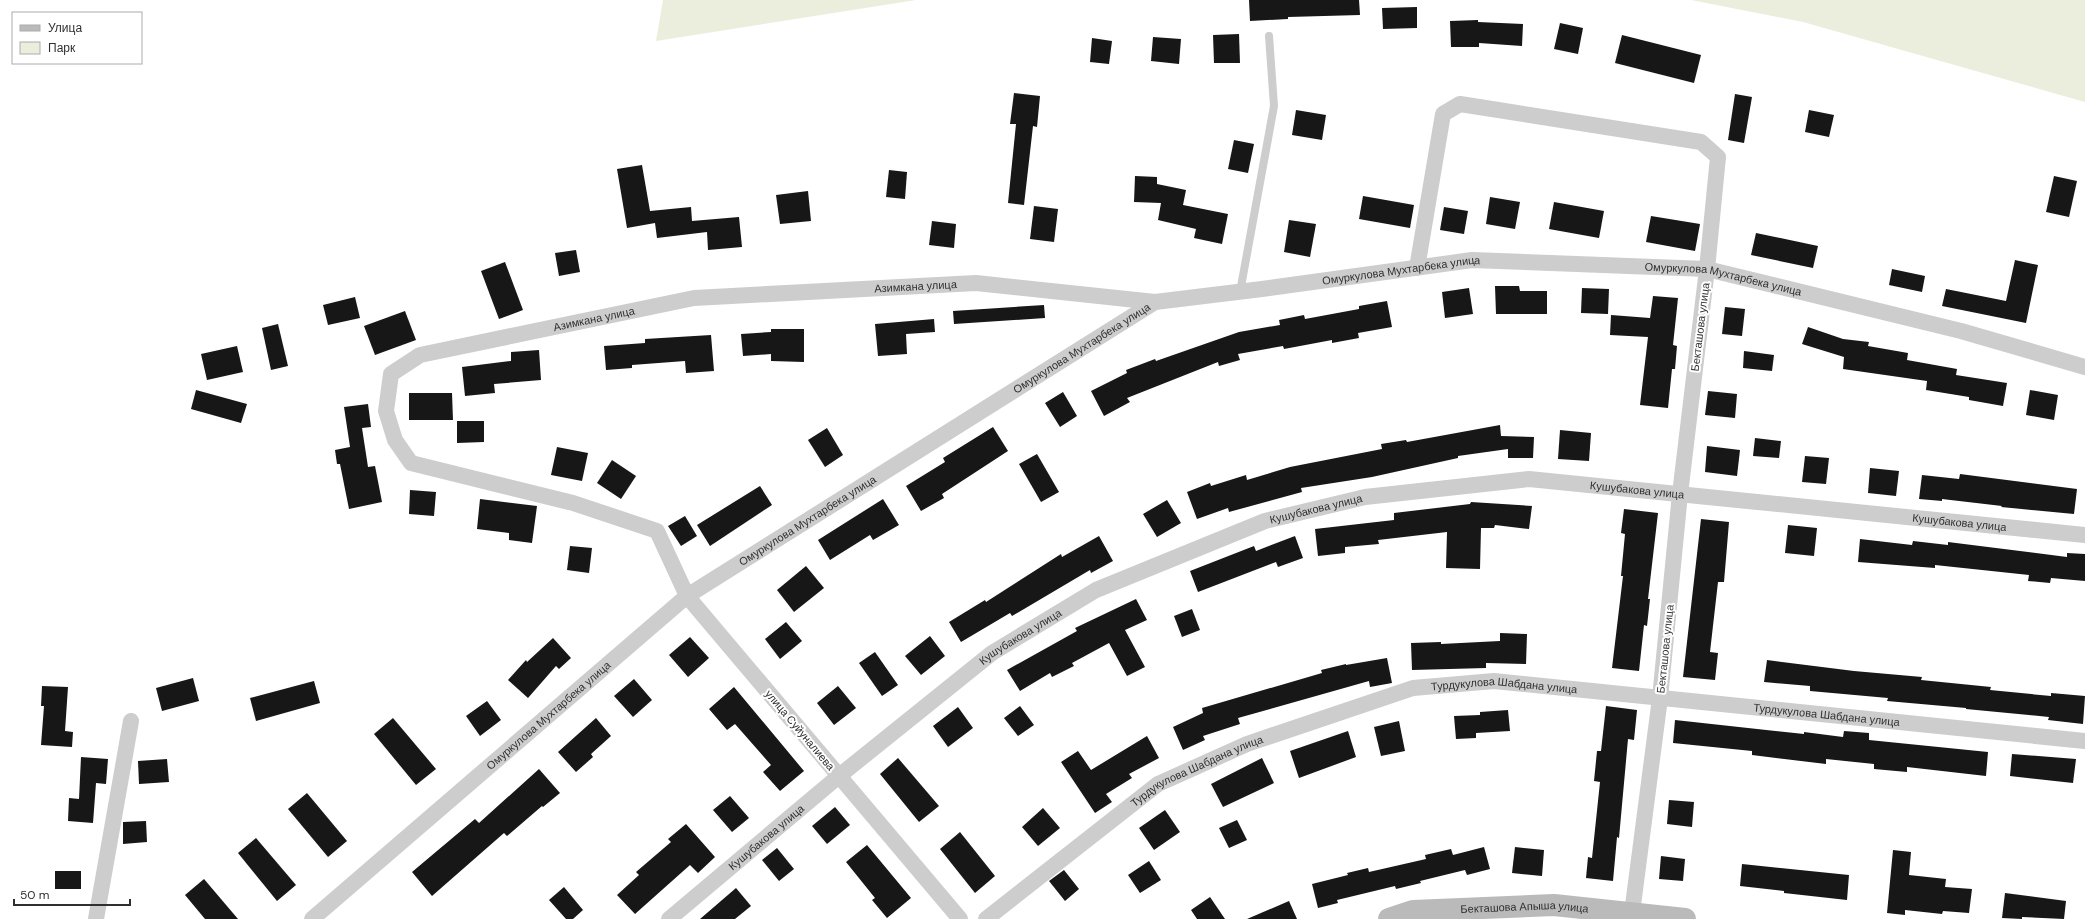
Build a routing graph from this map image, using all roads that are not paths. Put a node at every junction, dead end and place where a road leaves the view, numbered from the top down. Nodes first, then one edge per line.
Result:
1 (1270, 36) dead end
2 (1417, 268) junction
3 (1707, 269) junction
4 (1240, 292) junction
5 (1155, 302) junction
6 (2085, 367) edge
7 (1680, 494) junction
8 (657, 531) joint
9 (2085, 535) edge
10 (687, 596) junction
11 (1660, 698) junction
12 (131, 721) dead end
13 (2085, 741) edge
14 (839, 776) junction
15 (1644, 916) edge
16 (96, 919) edge
17 (312, 919) edge
18 (669, 919) edge
19 (960, 919) edge
20 (986, 919) edge
21 (1389, 919) edge
22 (1685, 919) edge

1 - 4 lane
2 - 3 street, Омуркулова Мухтарбека улица
2 - 3 street, Бекташова улица
2 - 4 street, Омуркулова Мухтарбека улица
3 - 6 street, Омуркулова Мухтарбека улица
3 - 7 street, Бекташова улица
4 - 5 street, Омуркулова Мухтарбека улица
5 - 8 street, Азимкана улица
5 - 10 street, Омуркулова Мухтарбека улица
7 - 9 street, Кушубакова улица
7 - 11 street, Бекташова улица
7 - 14 street, Кушубакова улица
8 - 10 street, улица Суйуналиева
10 - 14 street, улица Суйуналиева
10 - 17 street, Омуркулова Мухтарбека улица
11 - 13 street, Турдукулова Шабдана улица
11 - 15 street, Бекташова улица
11 - 20 street, Турдукулова Шабдана улица
12 - 16 street
14 - 18 street, Кушубакова улица
14 - 19 street, улица Суйуналиева
15 - 21 street, Бекташова Апыша улица
15 - 22 street, Бекташова Апыша улица

